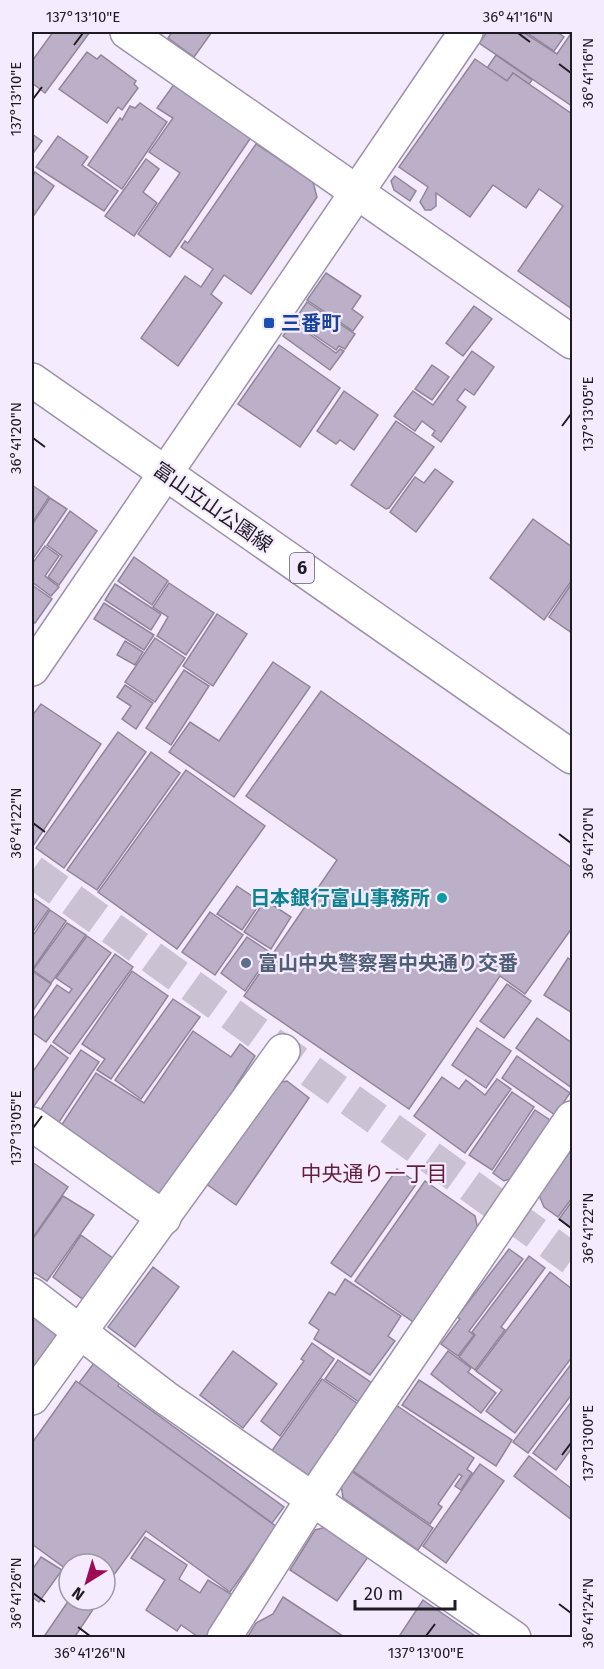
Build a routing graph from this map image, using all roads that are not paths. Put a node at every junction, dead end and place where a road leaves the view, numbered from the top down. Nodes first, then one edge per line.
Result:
1 (127, 32) edge
2 (466, 32) edge
3 (356, 192) junction
4 (573, 342) edge
5 (32, 380) edge
6 (165, 473) junction
7 (32, 669) edge
8 (573, 757) edge
9 (282, 1051) dead end
10 (573, 1118) edge
11 (32, 1124) edge
12 (164, 1218) junction
13 (32, 1295) edge
14 (80, 1331) junction
15 (32, 1398) edge
16 (312, 1500) junction
17 (224, 1638) edge
18 (514, 1638) edge

1 - 3 street
2 - 3 street
3 - 4 street
3 - 6 street
5 - 6 street, 富山立山公園線 / 6
6 - 7 street
6 - 8 street, 富山立山公園線 / 6
9 - 12 street
10 - 16 street
11 - 12 street
12 - 14 street
13 - 14 street
14 - 15 street
14 - 16 street
16 - 17 street
16 - 18 street

